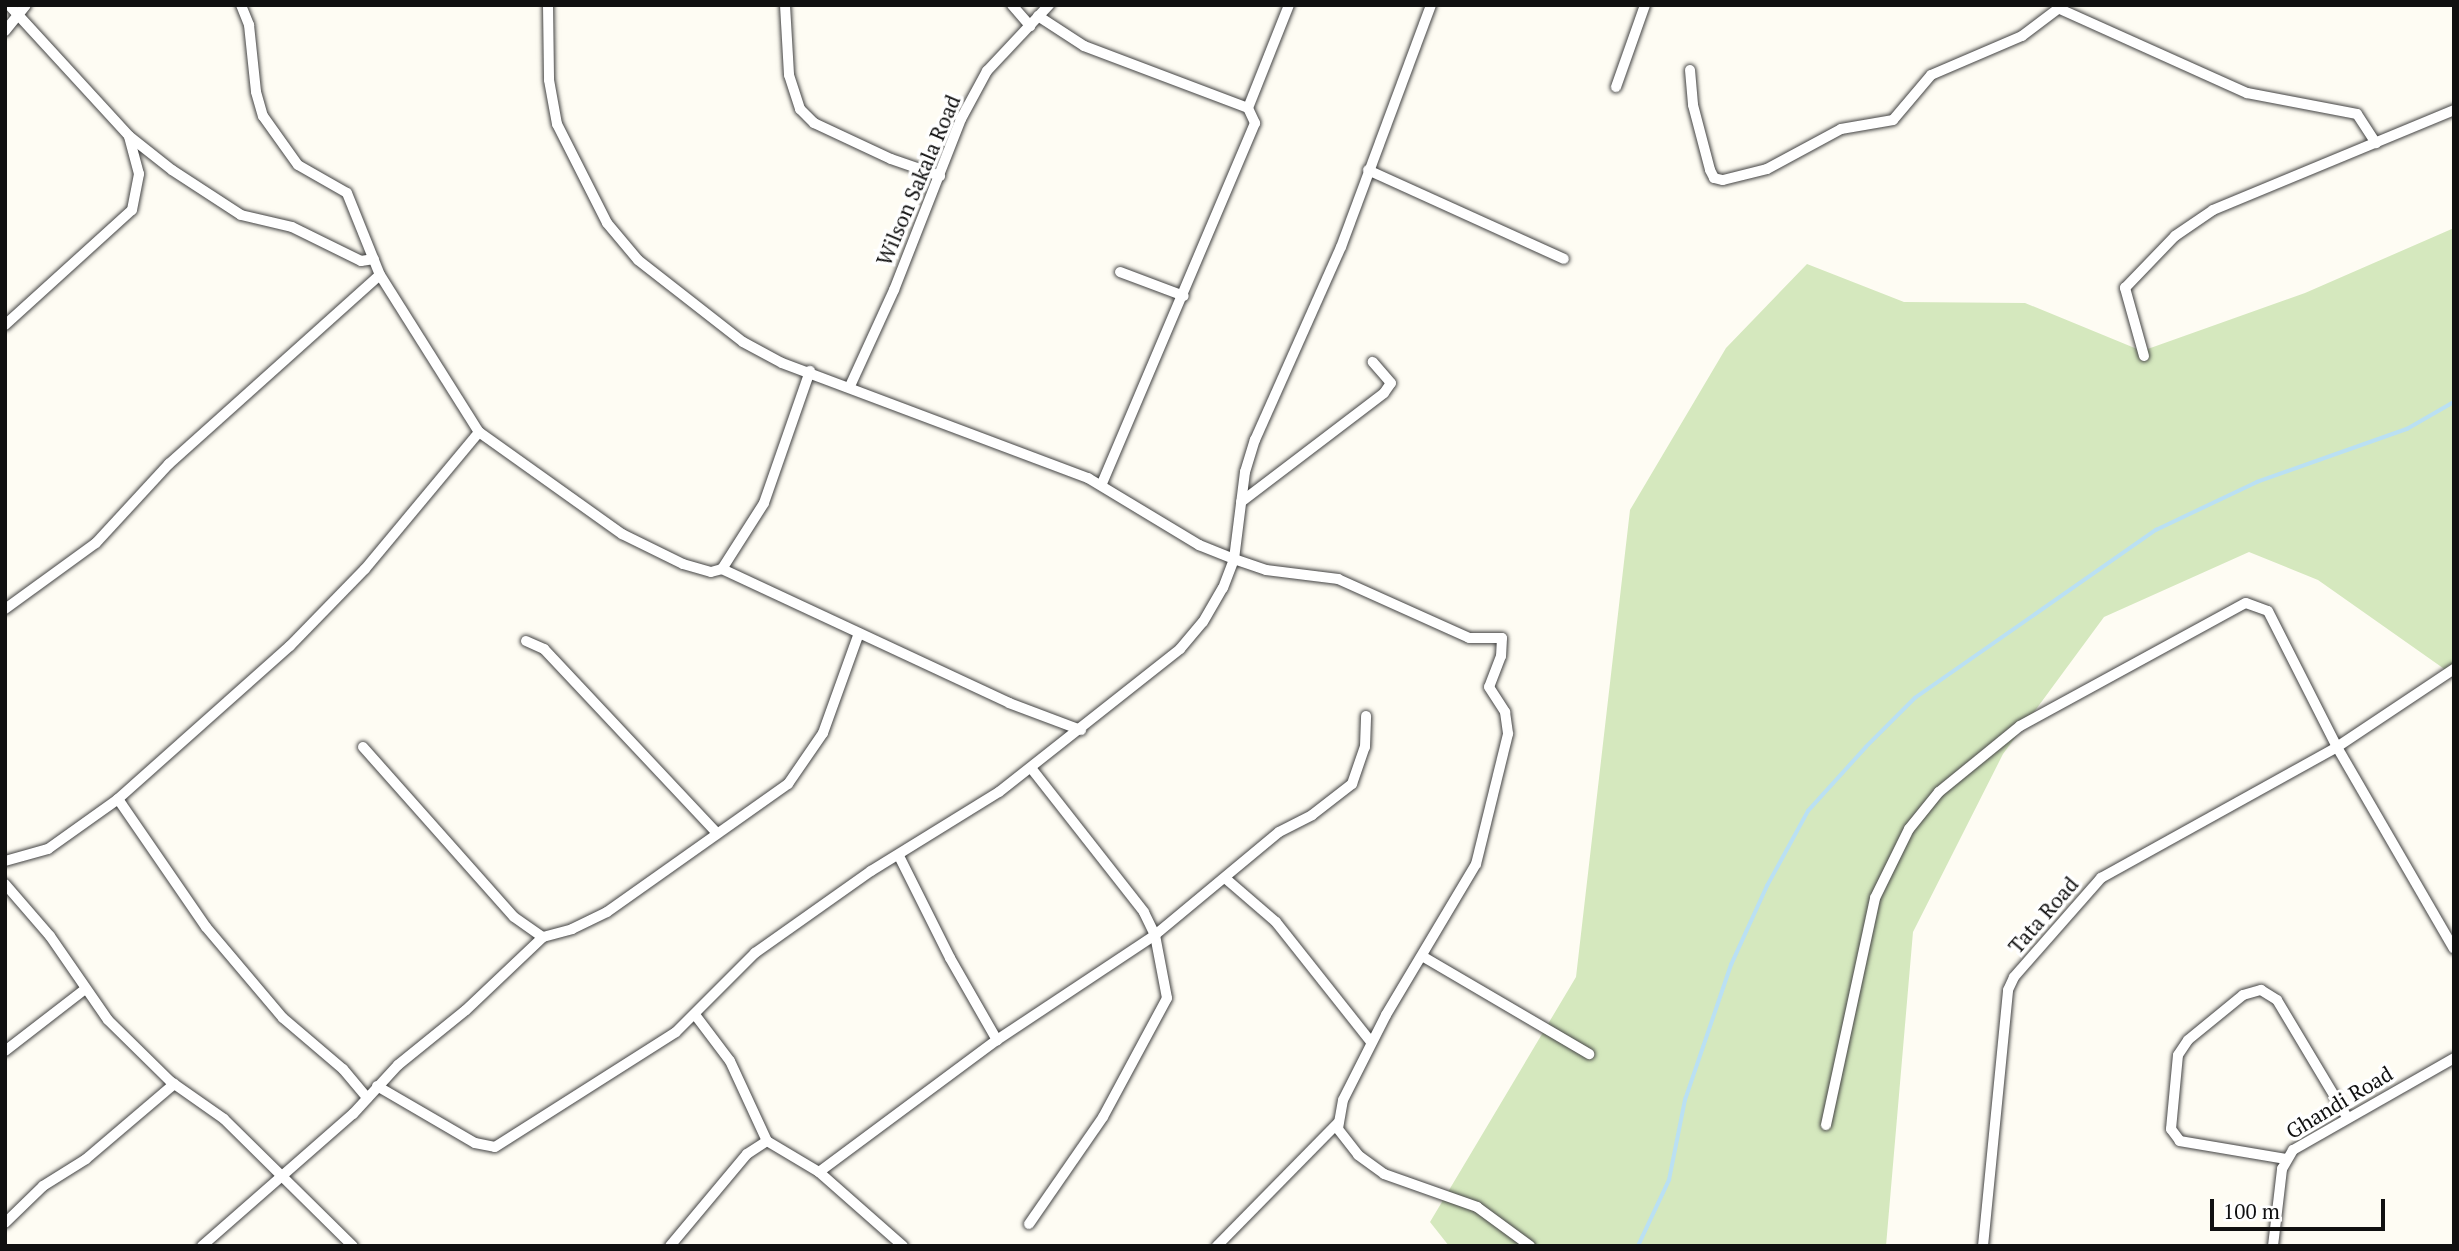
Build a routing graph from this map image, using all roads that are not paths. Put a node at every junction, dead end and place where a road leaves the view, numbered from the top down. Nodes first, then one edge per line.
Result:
1 (9, 5) edge
2 (26, 5) edge
3 (242, 5) edge
4 (548, 5) edge
5 (785, 5) edge
6 (1012, 5) edge
7 (1049, 5) edge
8 (1289, 5) edge
9 (1431, 5) edge
10 (1645, 5) edge
11 (2062, 7) edge
12 (20, 16) junction
13 (1038, 16) junction
14 (1030, 26) junction
15 (5, 31) edge
16 (1690, 69) dead end
17 (1616, 87) dead end
18 (1248, 108) junction
19 (2454, 110) edge
20 (129, 136) junction
21 (2376, 143) junction
22 (1367, 170) junction
23 (940, 176) junction
24 (1564, 259) dead end
25 (374, 260) junction
26 (1120, 272) dead end
27 (380, 275) junction
28 (1184, 296) junction
29 (5, 325) edge
30 (2144, 356) dead end
31 (1373, 362) dead end
32 (810, 371) junction
33 (850, 386) junction
34 (478, 432) junction
35 (1101, 485) junction
36 (1241, 502) junction
37 (1234, 559) junction
38 (722, 569) junction
39 (5, 609) edge
40 (859, 633) junction
41 (526, 641) dead end
42 (2454, 669) edge
43 (1366, 716) dead end
44 (1081, 730) junction
45 (363, 747) dead end
46 (2337, 747) junction
47 (1031, 768) junction
48 (118, 799) junction
49 (717, 833) junction
50 (899, 856) junction
51 (5, 861) edge
52 (1225, 878) junction
53 (5, 884) edge
54 (1155, 935) junction
55 (543, 937) junction
56 (2454, 949) edge
57 (1422, 956) junction
58 (84, 990) junction
59 (696, 1016) junction
60 (997, 1040) junction
61 (1371, 1042) junction
62 (5, 1051) edge
63 (1589, 1054) dead end
64 (2454, 1058) edge
65 (174, 1084) junction
66 (377, 1086) junction
67 (367, 1098) junction
68 (2347, 1117) junction
69 (1338, 1123) junction
70 (1826, 1125) dead end
71 (767, 1141) junction
72 (2286, 1159) junction
73 (819, 1172) junction
74 (285, 1176) junction
75 (5, 1223) edge
76 (1030, 1224) dead end
77 (202, 1246) edge
78 (353, 1246) edge
79 (670, 1246) edge
80 (903, 1246) edge
81 (1217, 1246) edge
82 (1530, 1246) edge
83 (1983, 1246) edge
84 (2273, 1246) edge

1 - 12 street
2 - 12 street
3 - 25 street
4 - 32 street
5 - 23 street
6 - 14 street
7 - 13 street, Wilson Sakala Road
8 - 18 street
9 - 22 street
10 - 17 street
11 - 16 street
11 - 21 street
12 - 15 street
12 - 20 street
13 - 14 street, Wilson Sakala Road
13 - 18 street
14 - 23 street, Wilson Sakala Road
18 - 28 street
19 - 21 street
20 - 25 street
20 - 29 street
21 - 30 street
22 - 24 street
22 - 36 street
23 - 33 street, Wilson Sakala Road
25 - 27 street
26 - 28 street
27 - 34 street
27 - 39 street
28 - 35 street
31 - 36 street
32 - 33 street
32 - 38 street
33 - 35 street
34 - 38 street
34 - 48 street
35 - 37 street
36 - 37 street
37 - 44 street
37 - 57 street
38 - 40 street
40 - 44 street
40 - 49 street
41 - 49 street
42 - 46 street, Tata Road
43 - 52 street
44 - 47 street
45 - 55 street
46 - 56 street
46 - 70 street
46 - 83 street, Tata Road
47 - 50 street
47 - 54 street
48 - 51 street
48 - 67 street
49 - 55 street
50 - 59 street
50 - 60 street
52 - 54 street
52 - 61 street
53 - 58 street
54 - 60 street
54 - 76 street
55 - 66 street
57 - 61 street
57 - 63 street
58 - 62 street
58 - 65 street
59 - 66 street
59 - 71 street
60 - 73 street
61 - 69 street
64 - 68 street, Ghandi Road
65 - 74 street
65 - 75 street
66 - 67 street
67 - 74 street
68 - 72 street, Ghandi Road
68 - 72 street
69 - 81 street
69 - 82 street
71 - 73 street
71 - 79 street
72 - 84 street, Ghandi Road
73 - 80 street
74 - 77 street
74 - 78 street

